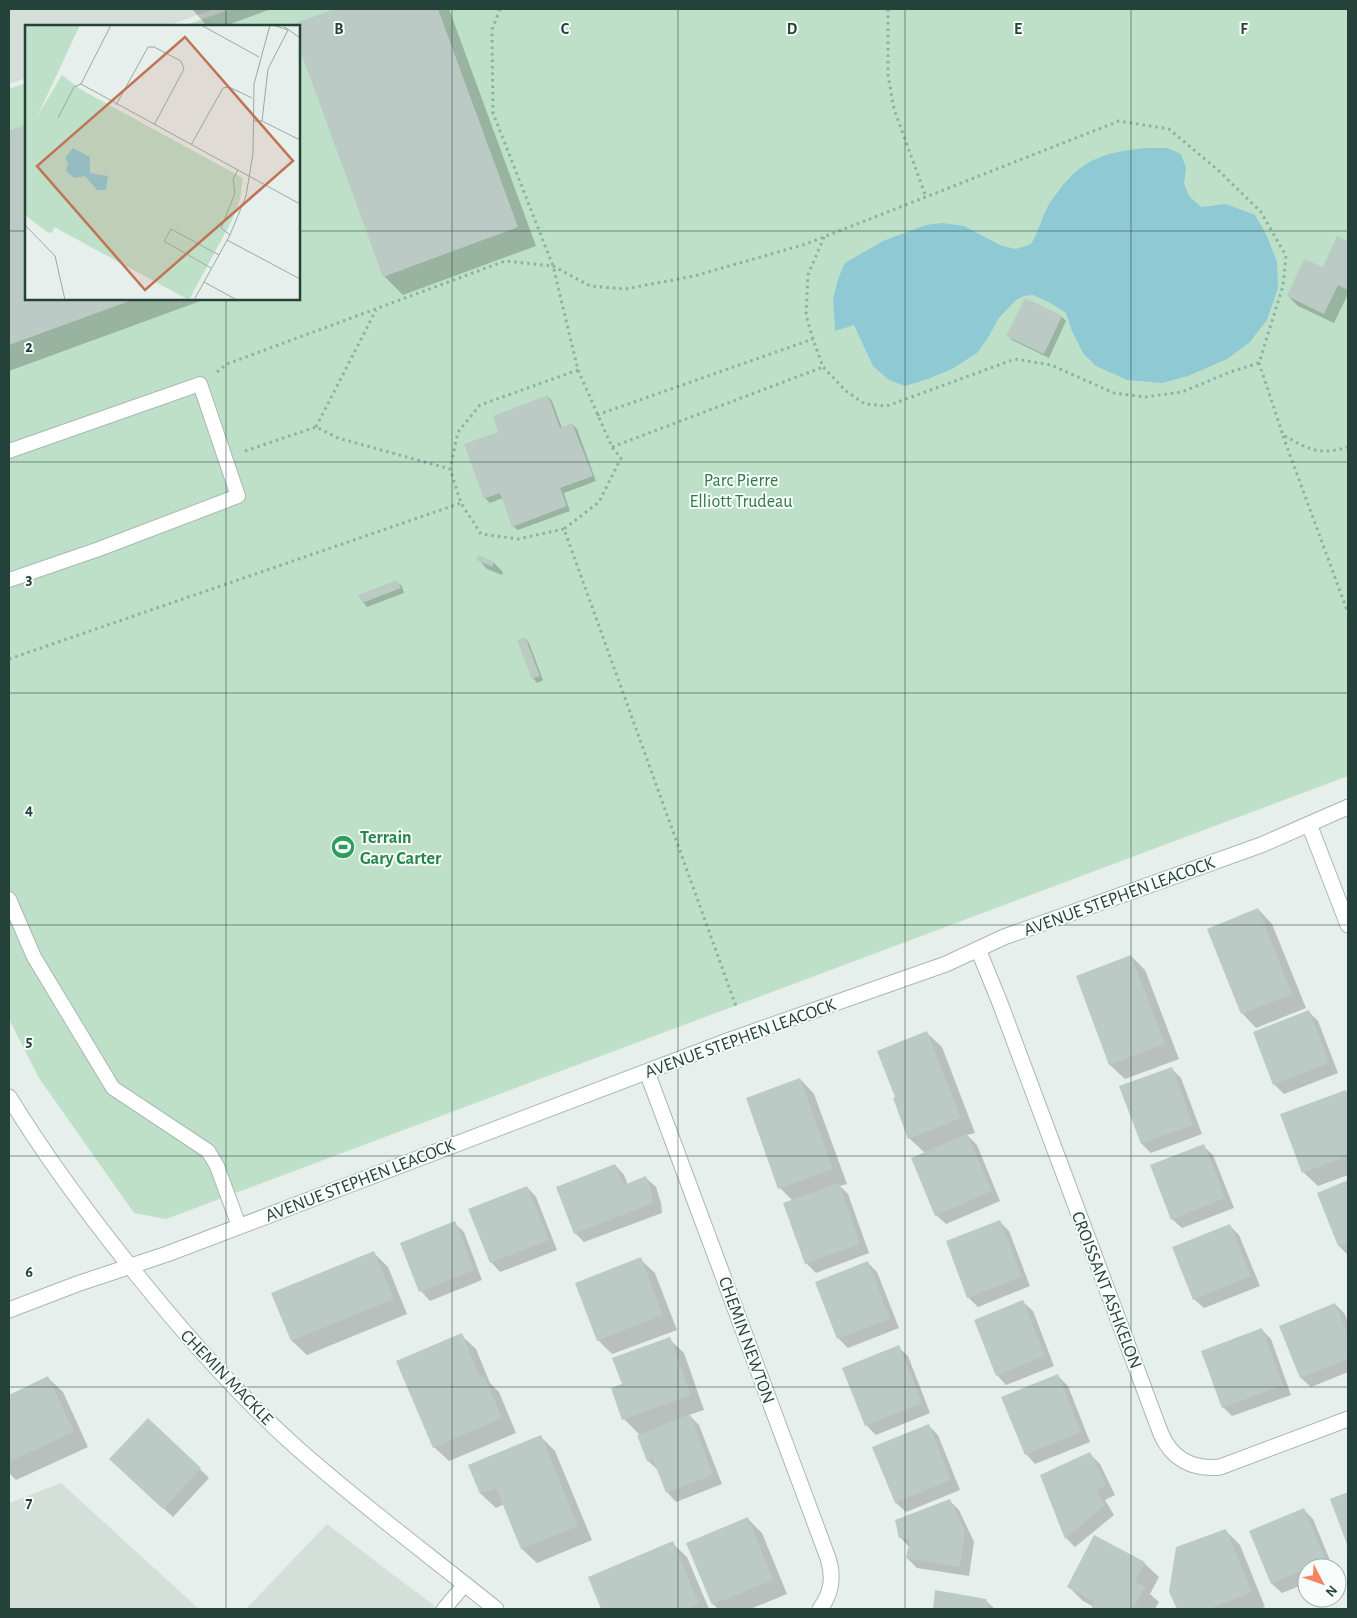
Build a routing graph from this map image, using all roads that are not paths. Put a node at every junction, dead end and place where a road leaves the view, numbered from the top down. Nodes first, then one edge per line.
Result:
1 (9, 451) edge
2 (9, 580) edge
3 (1348, 807) edge
4 (1309, 824) junction
5 (9, 899) edge
6 (1348, 925) edge
7 (978, 949) junction
8 (647, 1072) junction
9 (9, 1097) edge
10 (239, 1226) junction
11 (130, 1266) junction
12 (9, 1310) edge
13 (1348, 1419) edge
14 (465, 1584) junction
15 (444, 1609) edge
16 (496, 1609) edge
17 (820, 1609) edge

1 - 2 lane
3 - 4 street, AVENUE STEPHEN LEACOCK
4 - 6 street
4 - 7 street, AVENUE STEPHEN LEACOCK
5 - 10 lane
7 - 8 street, AVENUE STEPHEN LEACOCK
7 - 13 street, CROISSANT ASHKELON
8 - 10 street, AVENUE STEPHEN LEACOCK
8 - 17 street, CHEMIN NEWTON
9 - 11 street, CHEMIN MACKLE
10 - 11 street, AVENUE STEPHEN LEACOCK
11 - 12 street, AVENUE STEPHEN LEACOCK
11 - 14 street, CHEMIN MACKLE
14 - 15 lane
14 - 16 street, CHEMIN MACKLE

